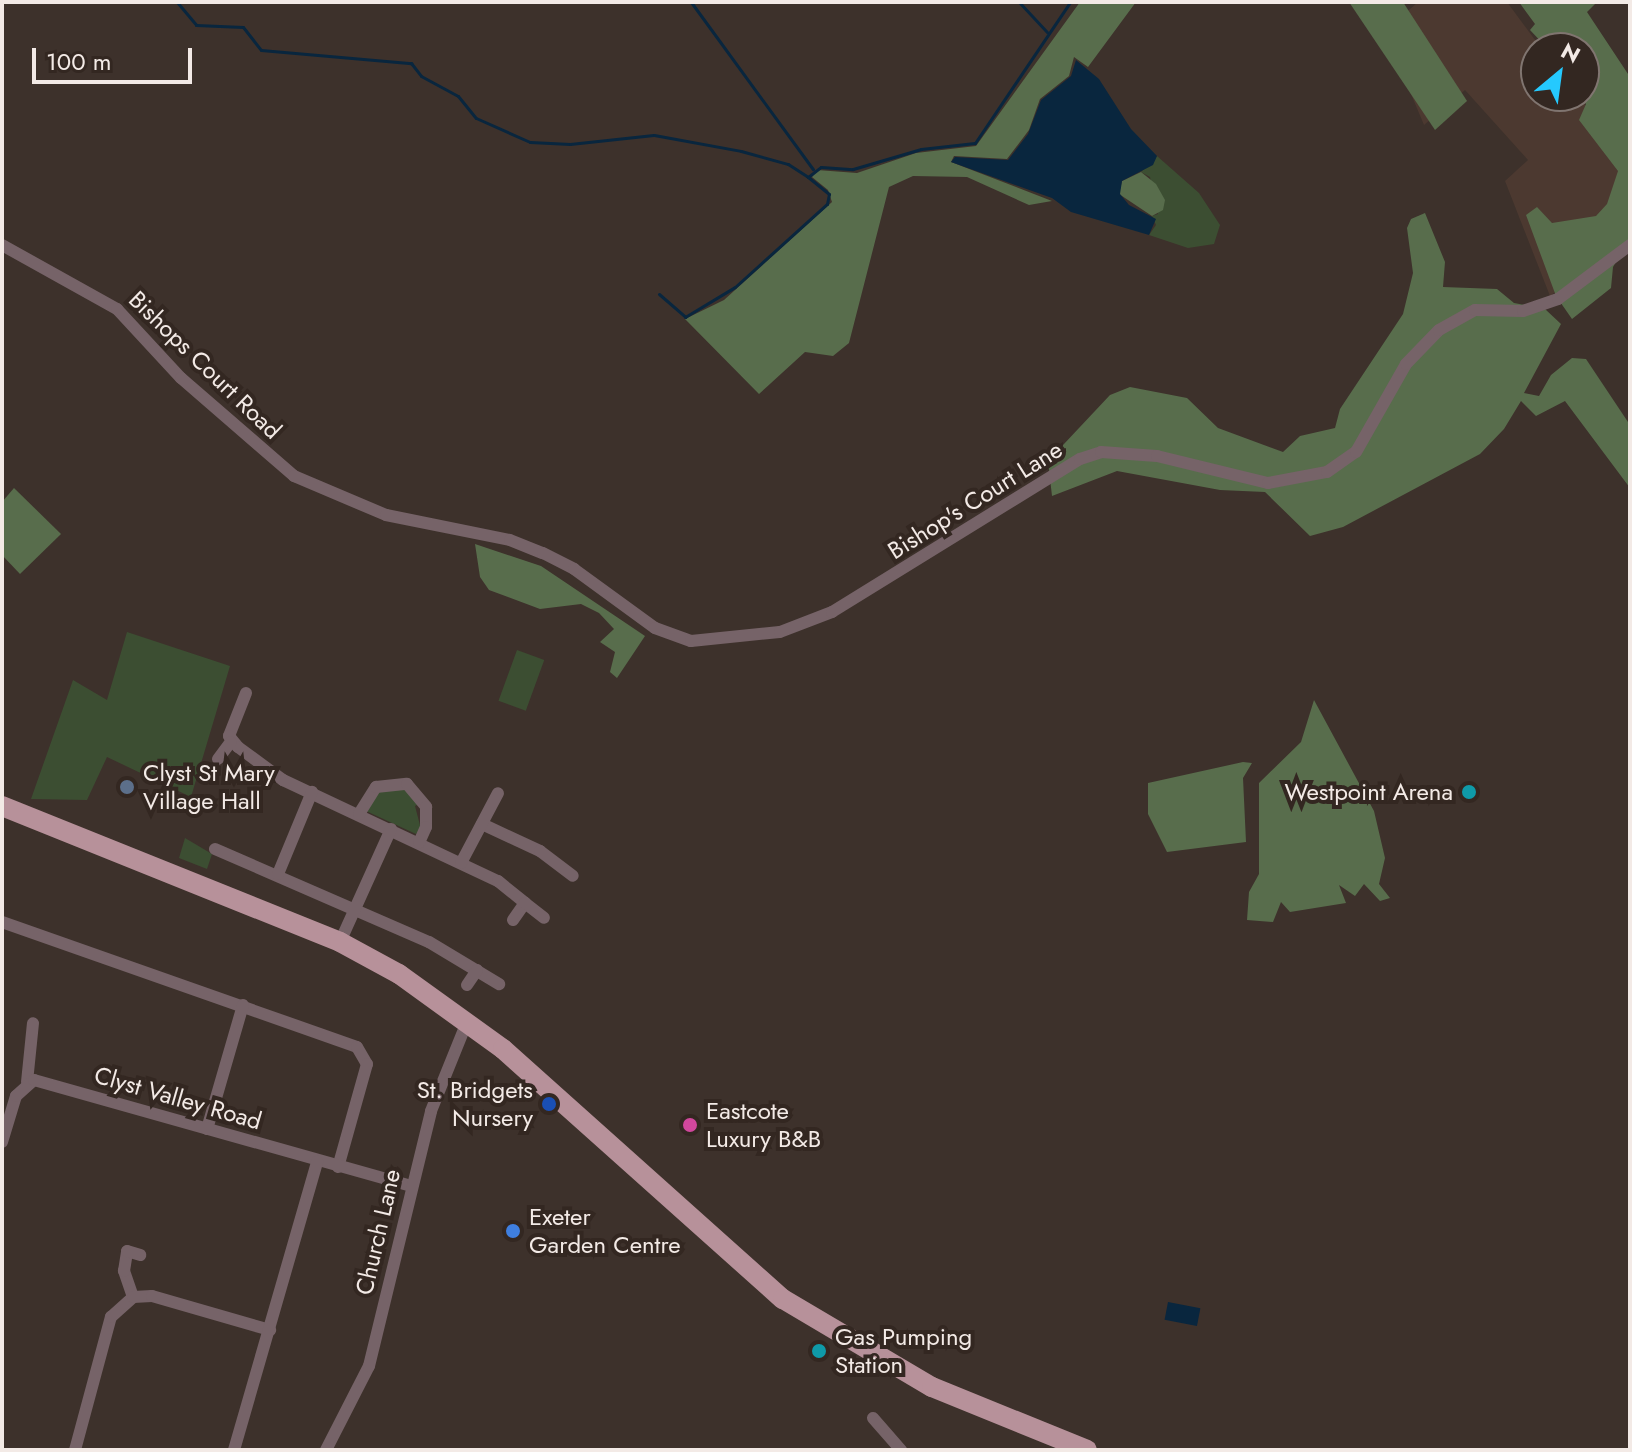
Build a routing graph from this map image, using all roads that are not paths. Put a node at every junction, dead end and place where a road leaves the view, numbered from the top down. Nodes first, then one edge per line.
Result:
1 (2, 245) edge
2 (1630, 245) edge
3 (334, 496) joint
4 (246, 693) dead end
5 (231, 742) junction
6 (218, 759) dead end
7 (312, 792) junction
8 (498, 793) dead end
9 (2, 806) edge
10 (359, 814) junction
11 (482, 824) junction
12 (391, 829) junction
13 (419, 843) junction
14 (215, 849) dead end
15 (461, 863) junction
16 (278, 874) junction
17 (573, 876) dead end
18 (525, 903) junction
19 (356, 910) junction
20 (544, 918) dead end
21 (513, 920) dead end
22 (2, 922) edge
23 (340, 942) junction
24 (477, 970) junction
25 (499, 984) dead end
26 (467, 985) dead end
27 (243, 1005) junction
28 (467, 1022) junction
29 (33, 1023) dead end
30 (27, 1082) junction
31 (207, 1129) junction
32 (2, 1142) edge
33 (317, 1162) junction
34 (338, 1167) junction
35 (410, 1186) junction
36 (129, 1251) dead end
37 (133, 1297) junction
38 (270, 1330) junction
39 (873, 1418) dead end
40 (75, 1450) edge
41 (234, 1450) edge
42 (326, 1450) edge
43 (901, 1450) edge
44 (1087, 1450) edge

1 - 3 street, Bishops Court Road
2 - 3 street, Bishop's Court Lane
4 - 5 street
5 - 6 street
5 - 7 street
7 - 10 street
7 - 16 street
8 - 11 street
9 - 23 main road
10 - 12 street
10 - 13 street
11 - 15 street
11 - 17 street
12 - 13 street
12 - 19 street
13 - 15 street
14 - 16 street
15 - 18 street
16 - 19 street
18 - 20 street
18 - 21 street
19 - 23 street
19 - 24 street
22 - 27 street
23 - 28 main road
24 - 25 street
24 - 26 street
27 - 31 street
27 - 34 street
28 - 35 street, Church Lane
28 - 44 main road
29 - 30 street
30 - 31 street, Clyst Valley Road
30 - 32 street
31 - 33 street, Clyst Valley Road
33 - 34 street, Clyst Valley Road
33 - 38 street
34 - 35 street, Clyst Valley Road
35 - 42 street, Church Lane
36 - 37 street
37 - 38 street
37 - 40 street
38 - 41 street
39 - 43 street

